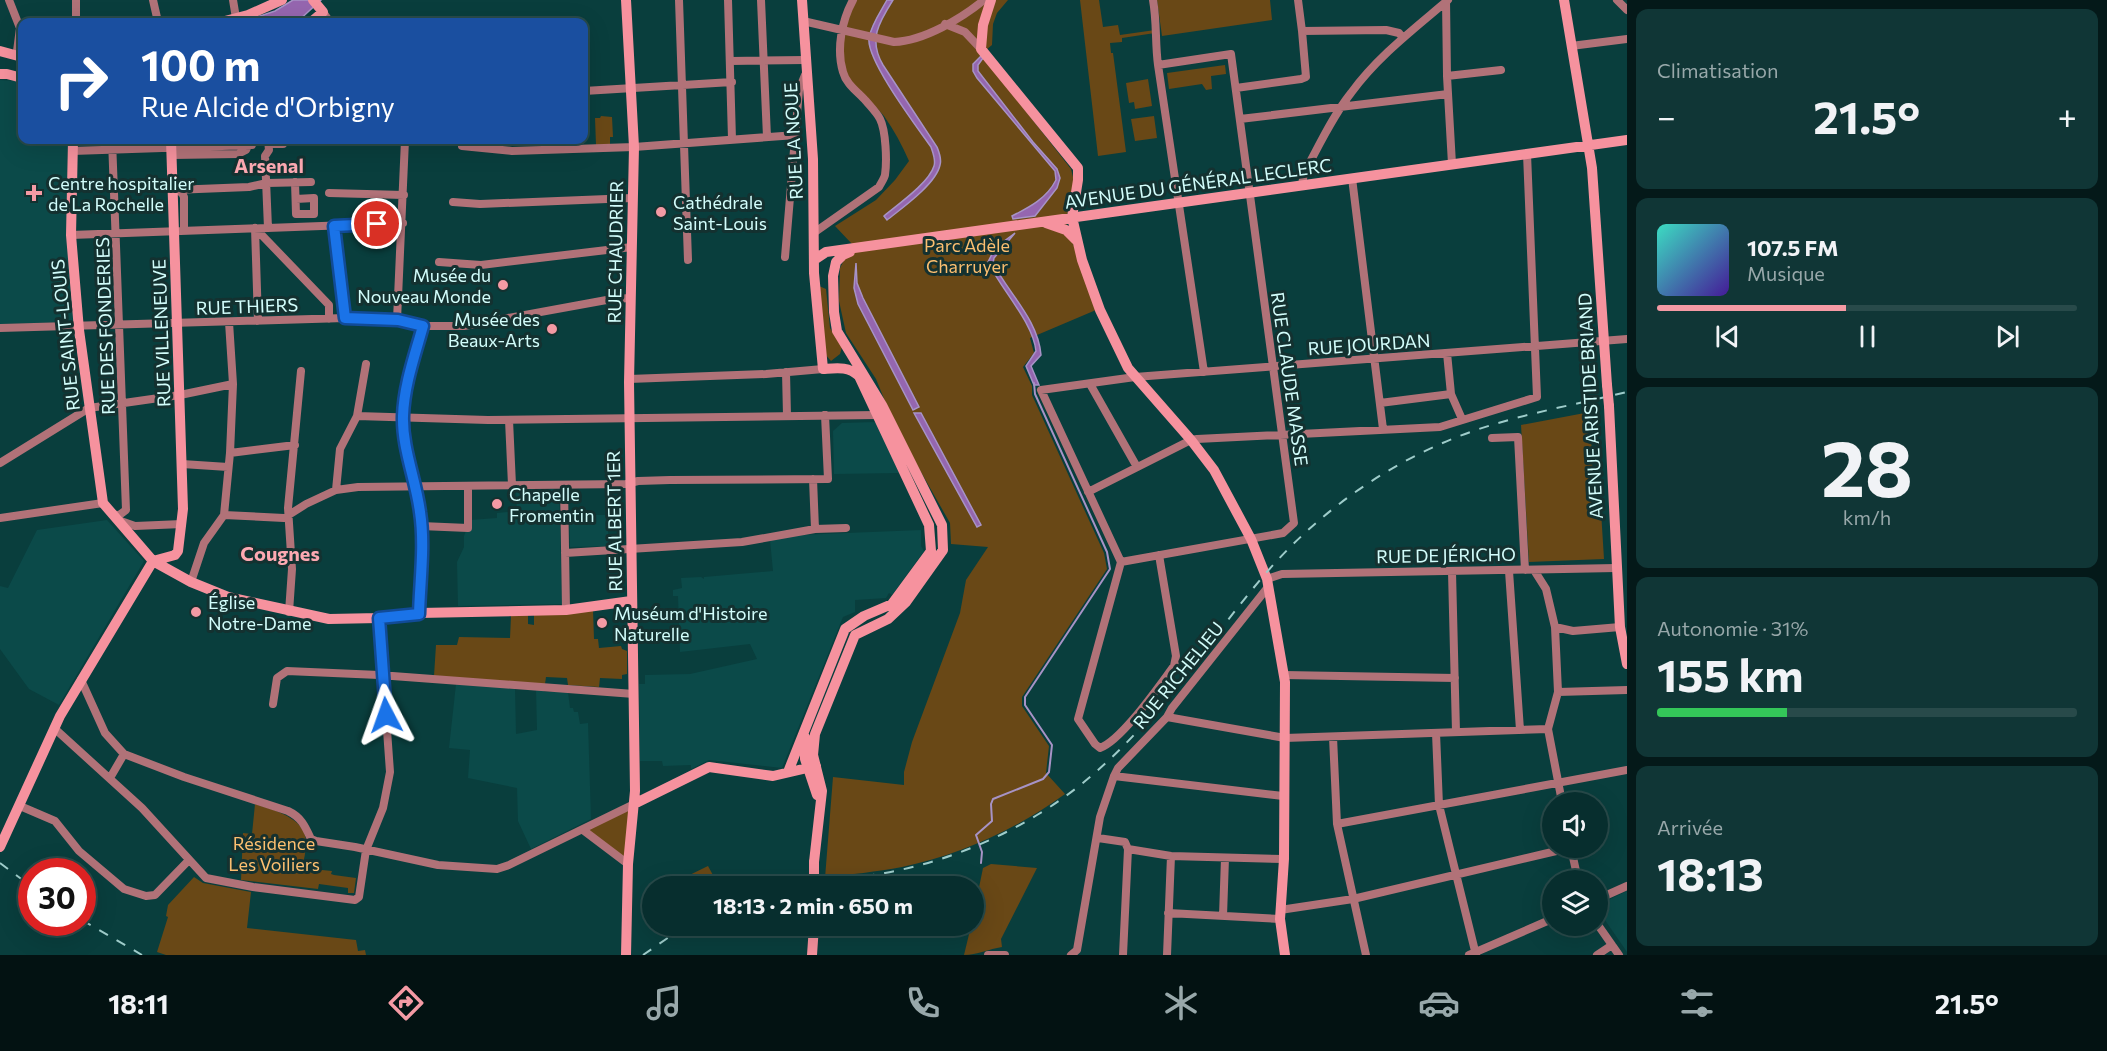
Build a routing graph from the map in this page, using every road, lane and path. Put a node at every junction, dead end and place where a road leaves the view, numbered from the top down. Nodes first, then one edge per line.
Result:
1 (9, 0) edge
2 (76, 0) edge
3 (153, 0) edge
4 (233, 0) edge
5 (282, 0) edge
6 (626, 0) edge
7 (679, 0) edge
8 (728, 0) edge
9 (761, 0) edge
10 (802, 0) edge
11 (854, 0) edge
12 (984, 0) edge
13 (991, 0) edge
14 (1153, 0) edge
15 (1298, 0) edge
16 (1447, 0) edge
17 (1564, 0) edge
18 (1617, 0) edge
19 (1627, 10) edge
20 (75, 18) edge
21 (157, 18) edge
22 (236, 18) joint
23 (803, 21) junction
24 (18, 23) edge
25 (945, 24) junction
26 (843, 29) junction
27 (1302, 31) junction
28 (1403, 38) junction
29 (1627, 39) edge
30 (18, 40) edge
31 (1571, 46) junction
32 (981, 49) junction
33 (0, 51) edge
34 (18, 54) edge
35 (18, 56) edge
36 (805, 60) junction
37 (731, 61) junction
38 (763, 61) junction
39 (1158, 65) junction
40 (1501, 70) dead end
41 (2, 72) edge
42 (806, 73) junction
43 (1447, 76) junction
44 (18, 77) edge
45 (732, 82) junction
46 (684, 85) junction
47 (632, 87) junction
48 (1236, 88) junction
49 (588, 91) edge
50 (1448, 94) junction
51 (1342, 107) junction
52 (1240, 119) junction
53 (796, 135) junction
54 (767, 136) junction
55 (732, 139) junction
56 (1627, 140) edge
57 (684, 142) junction
58 (73, 144) edge
59 (112, 144) edge
60 (252, 144) edge
61 (268, 144) edge
62 (405, 144) edge
63 (1589, 145) junction
64 (462, 146) dead end
65 (634, 147) junction
66 (172, 148) edge
67 (113, 150) junction
68 (72, 151) junction
69 (1527, 154) junction
70 (1452, 164) junction
71 (1352, 178) junction
72 (295, 182) junction
73 (311, 182) dead end
74 (267, 183) junction
75 (1302, 185) junction
76 (175, 190) junction
77 (1251, 192) junction
78 (329, 193) dead end
79 (404, 195) junction
80 (632, 198) junction
81 (296, 199) junction
82 (453, 202) dead end
83 (1179, 202) junction
84 (1072, 217) junction
85 (1044, 222) junction
86 (403, 224) junction
87 (334, 226) junction
88 (255, 228) junction
89 (268, 228) junction
90 (179, 231) junction
91 (815, 232) junction
92 (116, 233) junction
93 (71, 235) junction
94 (1077, 240) junction
95 (632, 247) junction
96 (865, 248) junction
97 (785, 257) dead end
98 (688, 260) dead end
99 (813, 260) junction
100 (439, 262) dead end
101 (814, 273) junction
102 (833, 291) junction
103 (631, 298) junction
104 (345, 318) junction
105 (329, 319) junction
106 (398, 320) junction
107 (258, 321) junction
108 (229, 322) junction
109 (177, 323) junction
110 (120, 325) junction
111 (78, 326) junction
112 (423, 326) junction
113 (0, 328) edge
114 (1627, 339) edge
115 (1604, 341) junction
116 (1535, 346) junction
117 (848, 349) junction
118 (1447, 353) junction
119 (1375, 359) junction
120 (366, 364) dead end
121 (1274, 366) junction
122 (837, 368) junction
123 (823, 369) junction
124 (301, 371) dead end
125 (786, 372) junction
126 (1204, 372) junction
127 (1135, 377) junction
128 (629, 379) junction
129 (233, 384) junction
130 (1090, 384) junction
131 (1450, 394) junction
132 (180, 395) junction
133 (123, 403) junction
134 (1380, 403) junction
135 (89, 408) junction
136 (825, 415) junction
137 (877, 415) junction
138 (357, 416) junction
139 (787, 416) junction
140 (629, 418) junction
141 (403, 419) junction
142 (1462, 419) junction
143 (509, 420) junction
144 (1383, 429) junction
145 (1283, 433) junction
146 (1492, 438) dead end
147 (1191, 440) junction
148 (295, 445) junction
149 (230, 453) junction
150 (0, 463) edge
151 (182, 464) junction
152 (228, 467) junction
153 (1137, 467) junction
154 (813, 479) junction
155 (631, 482) junction
156 (512, 485) junction
157 (564, 485) junction
158 (416, 486) junction
159 (468, 486) junction
160 (336, 490) junction
161 (1088, 492) junction
162 (103, 503) junction
163 (224, 515) junction
164 (288, 516) junction
165 (115, 517) junction
166 (0, 518) edge
167 (182, 524) junction
168 (421, 526) junction
169 (846, 528) dead end
170 (815, 529) junction
171 (1251, 538) junction
172 (631, 548) junction
173 (565, 553) junction
174 (1159, 555) junction
175 (153, 561) junction
176 (1121, 562) junction
177 (1622, 568) edge
178 (1525, 570) junction
179 (1534, 570) junction
180 (1509, 571) junction
181 (1452, 572) junction
182 (191, 582) junction
183 (1267, 583) junction
184 (631, 601) junction
185 (566, 610) junction
186 (289, 612) junction
187 (419, 614) junction
188 (379, 618) junction
189 (1555, 627) junction
190 (1623, 627) edge
191 (1627, 664) edge
192 (383, 675) junction
193 (1284, 675) junction
194 (1455, 678) junction
195 (81, 680) junction
196 (1627, 690) edge
197 (1558, 692) junction
198 (634, 694) junction
199 (273, 704) dead end
200 (1167, 717) junction
201 (54, 728) junction
202 (1548, 729) junction
203 (1520, 730) junction
204 (805, 732) junction
205 (1456, 732) junction
206 (1436, 733) junction
207 (1333, 737) junction
208 (1285, 738) junction
209 (124, 754) junction
210 (812, 768) junction
211 (1627, 771) edge
212 (788, 772) junction
213 (1114, 776) junction
214 (110, 778) junction
215 (1558, 783) junction
216 (635, 791) junction
217 (1560, 792) edge
218 (658, 794) junction
219 (1283, 796) junction
220 (634, 804) junction
221 (1439, 805) junction
222 (20, 806) junction
223 (1337, 824) junction
224 (583, 831) junction
225 (1098, 838) junction
226 (0, 847) edge
227 (1128, 849) junction
228 (366, 850) junction
229 (1542, 854) edge
230 (1171, 856) junction
231 (1225, 858) junction
232 (1284, 859) junction
233 (189, 861) junction
234 (628, 864) junction
235 (1456, 874) junction
236 (814, 876) edge
237 (1627, 886) edge
238 (1608, 895) edge
239 (1353, 899) junction
240 (1168, 913) junction
241 (1280, 914) junction
242 (1223, 916) junction
243 (1542, 923) edge
244 (813, 936) edge
245 (1606, 936) edge
246 (1612, 945) junction
247 (626, 953) edge
248 (1474, 954) edge
249 (812, 955) edge
250 (988, 955) edge
251 (1005, 955) edge
252 (1071, 955) edge
253 (1123, 955) edge
254 (1167, 955) edge
255 (1285, 955) edge
256 (1366, 955) edge
257 (1597, 955) edge
258 (1619, 955) edge

1 - 24 street
2 - 20 street
3 - 21 street
4 - 22 street
5 - 22 street
6 - 47 street, RUE CHAUDRIER
7 - 46 street
8 - 37 street
9 - 38 street
10 - 23 street, RUE LA NOUE
11 - 26 street
12 - 25 street
13 - 32 street
14 - 39 street
15 - 27 street
16 - 28 street
16 - 43 street
17 - 31 street, AVENUE ARISTIDE BRIAND
18 - 19 street
23 - 26 street
23 - 36 street, RUE LA NOUE
25 - 26 street
25 - 32 street
26 - 91 street
27 - 28 street
27 - 48 street
28 - 51 street
29 - 31 street
30 - 34 street
31 - 63 street, AVENUE ARISTIDE BRIAND
32 - 84 street
33 - 35 street
36 - 38 street
36 - 42 street, RUE LA NOUE
37 - 38 street
37 - 45 street
38 - 54 street
39 - 48 street, RUE CLAUDE MASSE
39 - 83 street
40 - 43 street
41 - 44 street
42 - 53 street
42 - 91 street, RUE LA NOUE
43 - 50 street
45 - 46 street
45 - 55 street
46 - 47 street
46 - 57 street
47 - 49 street
47 - 65 street, RUE CHAUDRIER
48 - 52 street, RUE CLAUDE MASSE
50 - 51 street
50 - 70 street
51 - 52 street
51 - 75 street
52 - 77 street, RUE CLAUDE MASSE
53 - 54 street
53 - 97 street
54 - 55 street
55 - 57 street
56 - 63 street, AVENUE DU GÉNÉRAL LECLERC
57 - 65 street
57 - 98 street
58 - 68 street, RUE SAINT-LOUIS
59 - 67 street, RUE DES FONDERIES
60 - 66 street
61 - 74 street
62 - 79 street
63 - 69 street, AVENUE DU GÉNÉRAL LECLERC
63 - 115 street, AVENUE ARISTIDE BRIAND
64 - 65 street
65 - 80 street, RUE CHAUDRIER
66 - 67 street
66 - 76 street, RUE VILLENEUVE
67 - 68 street
67 - 92 street, RUE DES FONDERIES
68 - 93 street, RUE SAINT-LOUIS
69 - 70 street, AVENUE DU GÉNÉRAL LECLERC
69 - 116 street
70 - 71 street, AVENUE DU GÉNÉRAL LECLERC
71 - 75 street, AVENUE DU GÉNÉRAL LECLERC
71 - 119 street
72 - 73 street
72 - 74 street
72 - 81 street
74 - 76 street
74 - 89 street
75 - 77 street, AVENUE DU GÉNÉRAL LECLERC
76 - 90 street, RUE VILLENEUVE
77 - 83 street, AVENUE DU GÉNÉRAL LECLERC
77 - 121 street, RUE CLAUDE MASSE
78 - 79 street
79 - 86 street
80 - 82 street
80 - 95 street, RUE CHAUDRIER
81 - 81 street
83 - 84 street, AVENUE DU GÉNÉRAL LECLERC
83 - 126 street
84 - 85 street, AVENUE DU GÉNÉRAL LECLERC
84 - 94 street
85 - 94 street
85 - 96 street, AVENUE DU GÉNÉRAL LECLERC
86 - 87 street
86 - 106 street
87 - 89 street
87 - 104 street
88 - 89 street
88 - 90 street
88 - 105 street
88 - 107 street
90 - 92 street
90 - 109 street, RUE VILLENEUVE
91 - 99 street, RUE LA NOUE
92 - 93 street
92 - 110 street, RUE DES FONDERIES
93 - 111 street, RUE SAINT-LOUIS
94 - 127 street
95 - 100 street
95 - 103 street, RUE CHAUDRIER
96 - 99 street, AVENUE DU GÉNÉRAL LECLERC
96 - 102 street
99 - 101 street, RUE LA NOUE
101 - 102 street
101 - 123 street, RUE LA NOUE
102 - 117 street
103 - 112 street, RUE THIERS
103 - 128 street, RUE CHAUDRIER
104 - 105 street, RUE THIERS
104 - 106 street, RUE THIERS
105 - 107 street, RUE THIERS
106 - 112 street, RUE THIERS
107 - 108 street, RUE THIERS
108 - 109 street, RUE THIERS
108 - 129 street
109 - 110 street, RUE THIERS
109 - 132 street, RUE VILLENEUVE
110 - 111 street, RUE THIERS
110 - 133 street, RUE DES FONDERIES
111 - 113 street, RUE THIERS
111 - 135 street, RUE SAINT-LOUIS
112 - 141 street
114 - 115 street, RUE JOURDAN
115 - 116 street, RUE JOURDAN
115 - 177 street, AVENUE ARISTIDE BRIAND, bridge
116 - 118 street, RUE JOURDAN
116 - 142 street
117 - 122 street
117 - 210 street
118 - 119 street, RUE JOURDAN
118 - 131 street
119 - 121 street, RUE JOURDAN
119 - 134 street
120 - 138 street
121 - 126 street, RUE JOURDAN
121 - 145 street, RUE CLAUDE MASSE
122 - 123 street
122 - 137 street
123 - 125 street
124 - 148 street
125 - 128 street
125 - 139 street
126 - 127 street, RUE JOURDAN
127 - 130 street, RUE JOURDAN
127 - 147 street
128 - 140 street, RUE CHAUDRIER
129 - 132 street
129 - 149 street
130 - 153 street
130 - 161 street, RUE JOURDAN
131 - 134 street
131 - 142 street
132 - 133 street
132 - 151 street, RUE VILLENEUVE
133 - 135 street
133 - 165 street, RUE DES FONDERIES
134 - 144 street
135 - 150 street
135 - 162 street, RUE SAINT-LOUIS
136 - 137 street
136 - 139 street
136 - 154 street
137 - 204 street
138 - 141 street
138 - 160 street
139 - 140 street
140 - 143 street
140 - 155 street, RUE ALBERT 1ER
141 - 143 street
141 - 158 street
142 - 144 street
143 - 156 street
144 - 145 street
145 - 147 street
145 - 171 street, RUE CLAUDE MASSE
146 - 178 street
147 - 153 street
147 - 171 street
148 - 149 street
148 - 164 street
149 - 152 street
151 - 152 street
151 - 167 street, RUE VILLENEUVE
152 - 163 street
153 - 161 street
154 - 155 street
154 - 170 street
155 - 157 street
155 - 172 street, RUE ALBERT 1ER
156 - 157 street
156 - 159 street
157 - 173 street
158 - 159 street
158 - 160 street
158 - 168 street
159 - 168 street
160 - 164 street
161 - 176 street
162 - 165 street
162 - 166 street
163 - 164 street
163 - 182 street
164 - 186 street
165 - 167 street
165 - 175 street
167 - 175 street, RUE VILLENEUVE
168 - 187 street
169 - 170 street
170 - 172 street
171 - 174 street
171 - 183 street
172 - 173 street
172 - 184 street, RUE ALBERT 1ER
173 - 185 street
174 - 176 street
174 - 176 street
175 - 182 street
175 - 195 street
177 - 179 street, RUE DE JÉRICHO
177 - 190 street, AVENUE ARISTIDE BRIAND
178 - 179 street, RUE DE JÉRICHO
178 - 180 street, RUE DE JÉRICHO
179 - 189 street
180 - 181 street, RUE DE JÉRICHO
180 - 203 street
181 - 183 street, RUE DE JÉRICHO
181 - 194 street
182 - 186 street
183 - 193 street
183 - 200 street, RUE RICHELIEU
184 - 185 street
184 - 198 street, RUE ALBERT 1ER
185 - 187 street
186 - 188 street
187 - 188 street
188 - 192 street
189 - 190 street
189 - 197 street
190 - 191 street, AVENUE ARISTIDE BRIAND
192 - 198 street
192 - 199 street
192 - 228 street
193 - 194 street
193 - 208 street
194 - 205 street
195 - 201 street
195 - 209 street
196 - 197 street
197 - 202 street
198 - 216 street, RUE ALBERT 1ER
200 - 208 street
200 - 213 street, RUE RICHELIEU
201 - 214 street
201 - 222 street
202 - 203 street
202 - 215 street
203 - 205 street
204 - 210 street
204 - 212 street
205 - 206 street
206 - 207 street
206 - 221 street
207 - 208 street
207 - 223 street
208 - 219 street
209 - 214 street
209 - 228 street
210 - 212 street
210 - 236 street, bridge
211 - 215 street
212 - 218 street
213 - 219 street
213 - 225 street, RUE RICHELIEU
214 - 233 street
215 - 217 street
215 - 221 street
216 - 218 street
216 - 220 street, RUE ALBERT 1ER
218 - 220 street
219 - 232 street
220 - 224 street
220 - 234 street, RUE ALBERT 1ER
221 - 223 street
221 - 235 street
222 - 226 street
222 - 233 street
223 - 239 street
224 - 228 street
224 - 234 street
225 - 227 street
225 - 252 street, RUE RICHELIEU
227 - 230 street
227 - 253 street
228 - 233 street
229 - 235 street
230 - 231 street
230 - 240 street
231 - 232 street
231 - 242 street
232 - 241 street
234 - 247 street, RUE ALBERT 1ER
235 - 239 street
235 - 248 street
237 - 238 street
239 - 241 street
239 - 256 street
240 - 242 street
240 - 254 street
241 - 242 street
241 - 255 street
243 - 248 street
244 - 249 street
245 - 246 street
246 - 257 street
246 - 258 street
250 - 251 street

